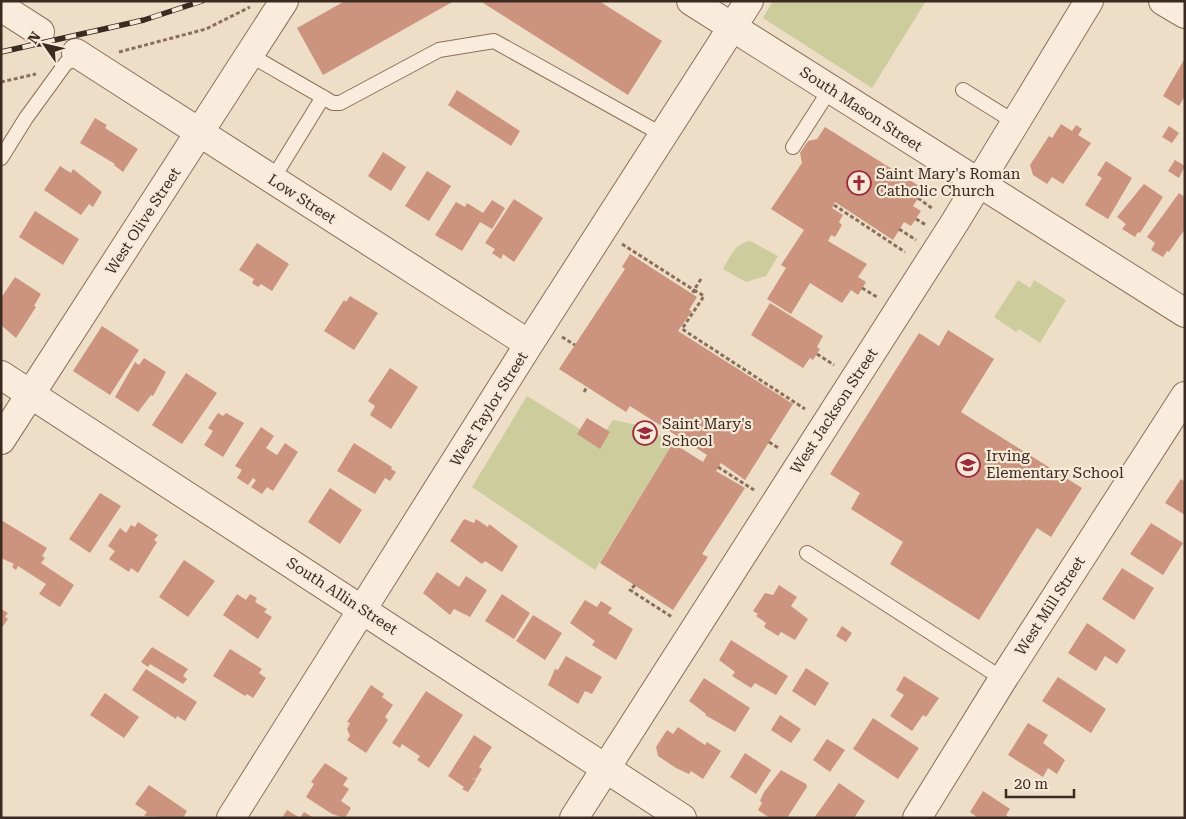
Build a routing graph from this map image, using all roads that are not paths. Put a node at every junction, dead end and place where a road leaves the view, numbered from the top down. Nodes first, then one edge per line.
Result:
1 (284, 1) edge
2 (691, 1) edge
3 (749, 1) edge
4 (1090, 1) edge
5 (1163, 1) edge
6 (1, 6) edge
7 (1185, 14) edge
8 (731, 27) junction
9 (40, 32) dead end
10 (250, 55) junction
11 (77, 59) joint
12 (831, 88) junction
13 (963, 90) dead end
14 (323, 97) junction
15 (1016, 123) junction
16 (200, 133) junction
17 (664, 135) junction
18 (793, 147) dead end
19 (1, 158) edge
20 (272, 180) junction
21 (979, 184) junction
22 (1185, 313) edge
23 (529, 344) junction
24 (1, 375) edge
25 (31, 394) junction
26 (1185, 396) edge
27 (1, 440) edge
28 (807, 553) dead end
29 (363, 610) junction
30 (1003, 679) junction
31 (605, 768) junction
32 (231, 818) edge
33 (574, 818) edge
34 (682, 818) edge
35 (917, 818) edge

1 - 10 street, West Olive Street
2 - 8 street, South Mason Street
3 - 8 street, West Taylor Street
4 - 15 street, West Jackson Street
5 - 7 street
6 - 9 street
8 - 12 street, South Mason Street
8 - 17 street, West Taylor Street
10 - 14 lane
10 - 16 street, West Olive Street
11 - 16 street, Low Street
11 - 19 lane
12 - 18 lane
12 - 21 street, South Mason Street
13 - 15 lane
14 - 17 lane
14 - 20 lane
15 - 21 street, West Jackson Street
16 - 20 street, Low Street
16 - 25 street, West Olive Street
17 - 23 street, West Taylor Street
20 - 23 street, Low Street
21 - 22 street, South Mason Street
21 - 31 street, West Jackson Street
23 - 29 street, West Taylor Street
24 - 25 street, South Allin Street
25 - 27 street, West Olive Street
25 - 29 street, South Allin Street
26 - 30 street, West Mill Street
28 - 30 lane
29 - 31 street, South Allin Street
29 - 32 street, West Taylor Street
30 - 35 street, West Mill Street
31 - 33 street, West Jackson Street
31 - 34 street, South Allin Street

